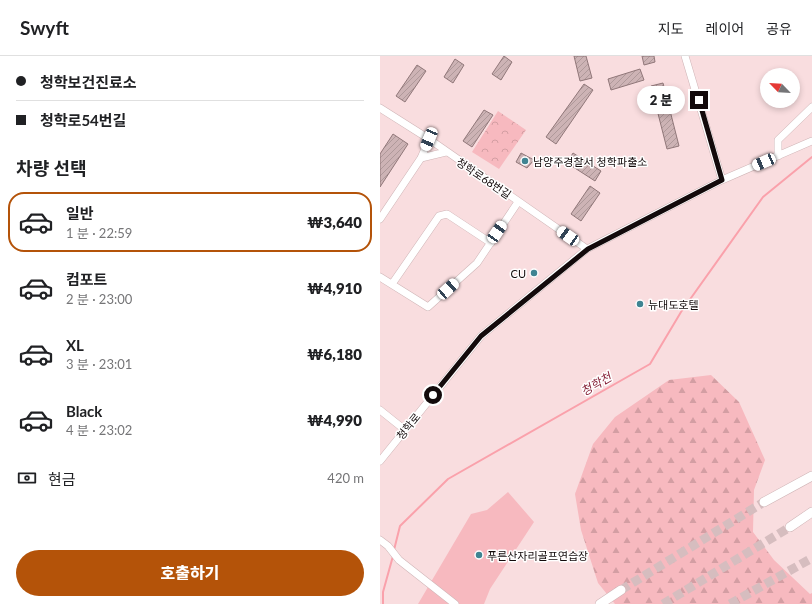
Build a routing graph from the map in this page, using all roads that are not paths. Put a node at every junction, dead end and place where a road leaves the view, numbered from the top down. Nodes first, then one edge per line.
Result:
1 (685, 56) edge
2 (812, 107) edge
3 (380, 108) edge
4 (429, 139) junction
5 (812, 141) edge
6 (446, 152) junction
7 (778, 156) junction
8 (421, 158) junction
9 (722, 180) junction
10 (518, 202) junction
11 (380, 219) edge
12 (491, 243) junction
13 (588, 249) junction
14 (380, 277) edge
15 (392, 284) junction
16 (380, 410) edge
17 (405, 430) junction
18 (380, 461) edge
19 (812, 476) edge
20 (764, 502) tunnel mouth
21 (812, 512) edge
22 (790, 527) tunnel mouth
23 (380, 540) edge
24 (621, 590) tunnel mouth
25 (456, 604) edge
26 (600, 604) edge

1 - 9 street
2 - 7 street
3 - 4 street, 청학로68번길
4 - 6 street, 청학로68번길
4 - 8 street
5 - 7 street, 청학로
6 - 8 street
6 - 10 street, 청학로68번길
7 - 9 street, 청학로
8 - 11 street
9 - 13 street, 청학로
10 - 12 street
10 - 13 street, 청학로68번길
12 - 15 street
12 - 15 street
13 - 17 street, 청학로
14 - 15 street
16 - 17 street
17 - 18 street, 청학로
19 - 20 main road
21 - 22 main road
23 - 25 street
24 - 26 main road

